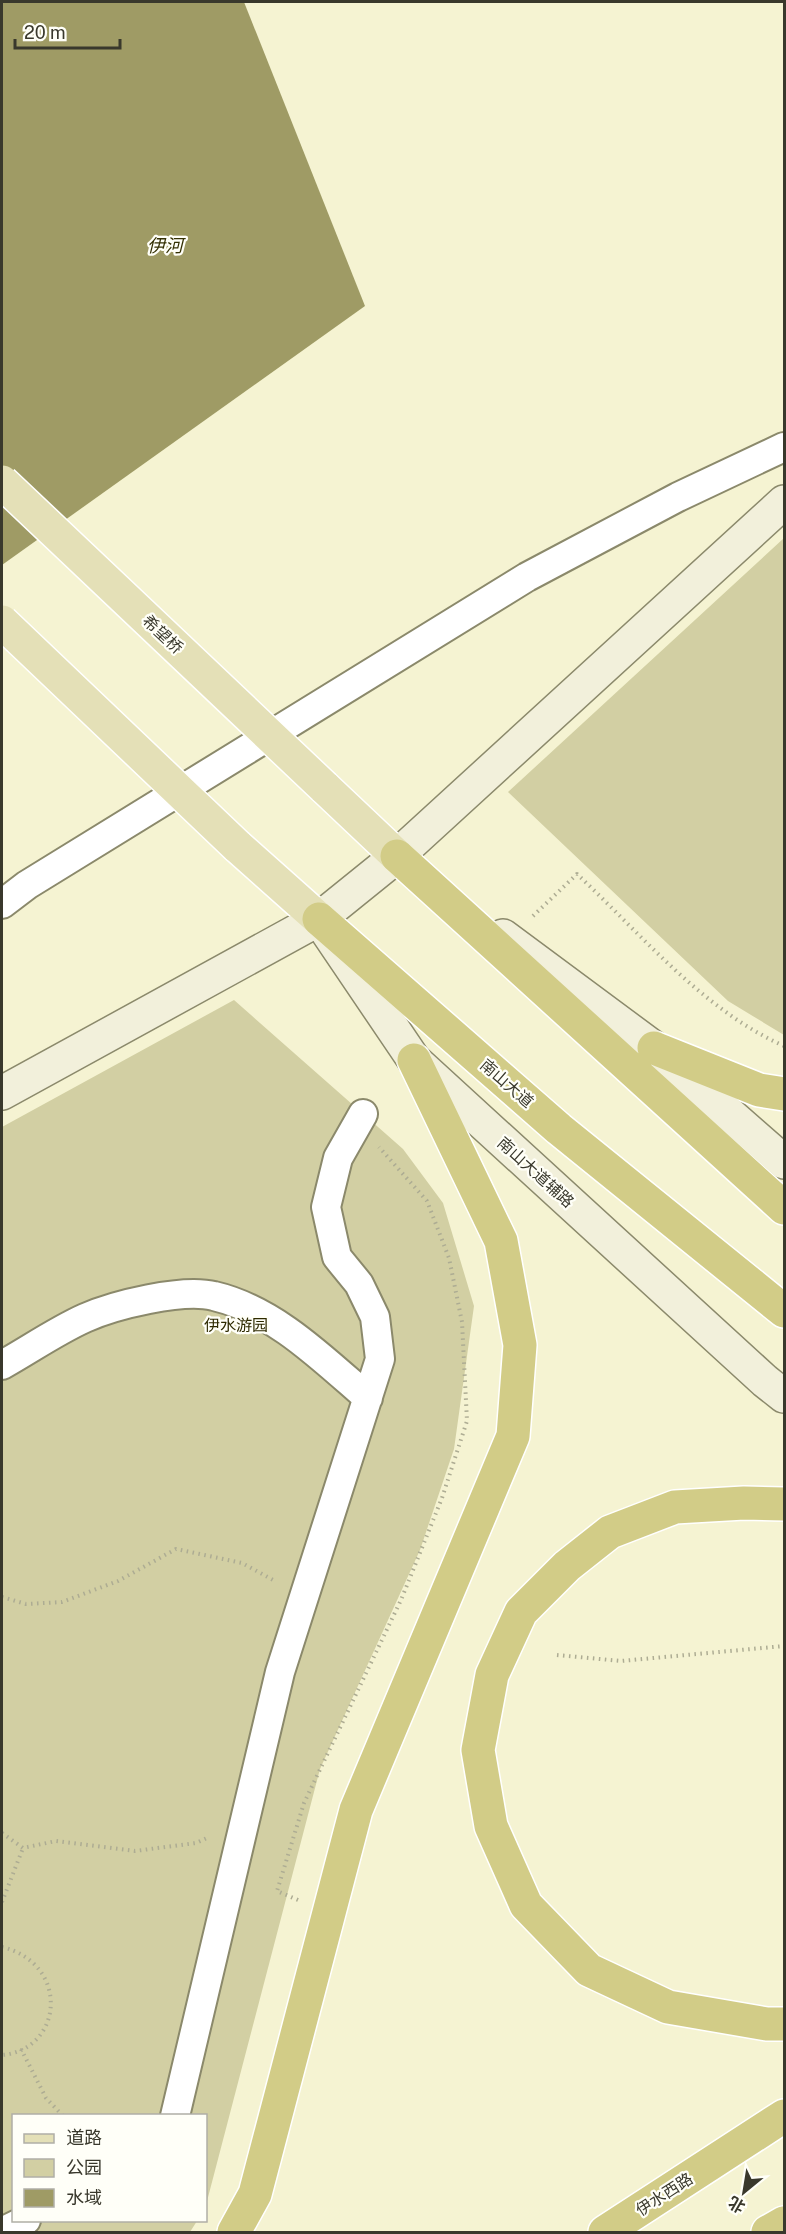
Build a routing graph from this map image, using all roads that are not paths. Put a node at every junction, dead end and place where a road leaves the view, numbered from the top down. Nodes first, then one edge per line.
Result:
1 (784, 447) edge
2 (2, 482) edge
3 (784, 502) edge
4 (2, 622) edge
5 (397, 856) junction
6 (2, 904) edge
7 (319, 920) junction
8 (654, 1048) junction
9 (414, 1060) junction
10 (2, 1093) edge
11 (784, 1094) edge
12 (363, 1114) dead end
13 (784, 1162) edge
14 (784, 1208) edge
15 (784, 1311) edge
16 (2, 1365) edge
17 (784, 1396) edge
18 (368, 1398) junction
19 (784, 1504) edge
20 (784, 2024) edge
21 (175, 2114) edge
22 (784, 2116) edge
23 (22, 2222) edge
24 (784, 2223) edge
25 (2, 2232) edge
26 (234, 2232) edge
27 (605, 2232) edge
28 (768, 2232) edge

1 - 6 street
2 - 5 main road, 希望桥, bridge
3 - 5 main road
4 - 7 main road, 南山大道, bridge
5 - 7 main road
5 - 8 main road
5 - 14 highway
7 - 9 main road, 南山大道辅路
7 - 10 main road
7 - 15 highway, 南山大道
8 - 11 highway
8 - 13 main road
9 - 17 main road, 南山大道辅路
9 - 26 highway
12 - 18 street
16 - 18 street
18 - 21 street
19 - 20 highway
22 - 27 highway, 伊水西路
23 - 25 street
24 - 28 highway

